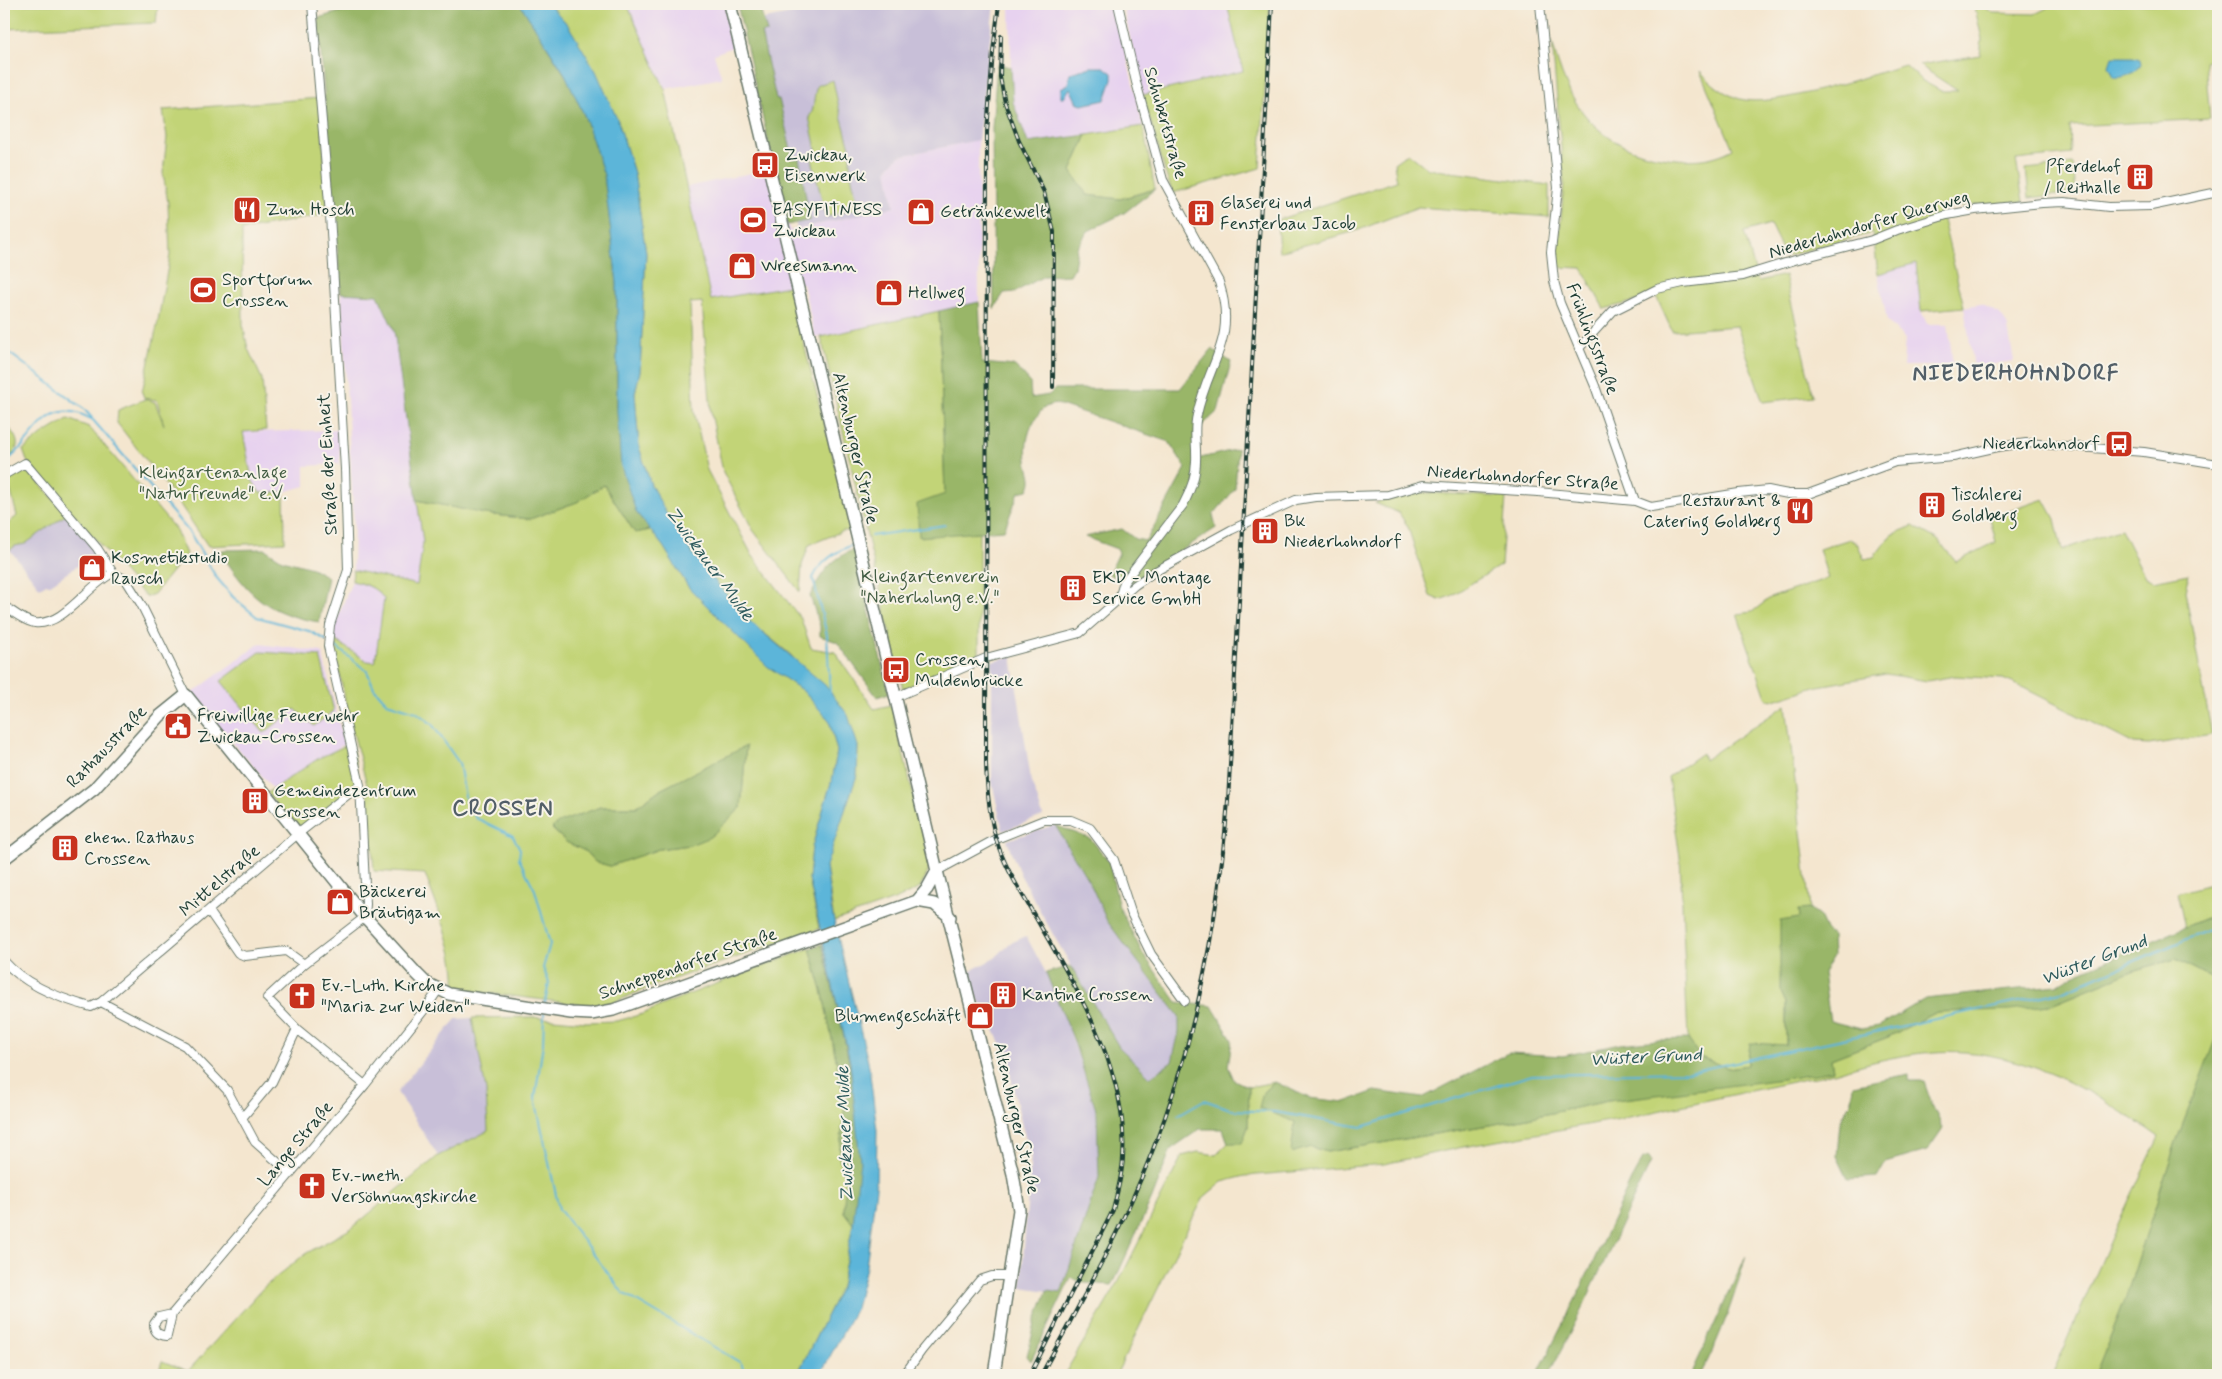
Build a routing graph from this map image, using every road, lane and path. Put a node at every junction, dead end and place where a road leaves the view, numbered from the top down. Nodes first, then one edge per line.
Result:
1 (312, 4) edge
2 (730, 4) edge
3 (1118, 4) edge
4 (1540, 4) edge
5 (2218, 192) edge
6 (1580, 347) junction
7 (2218, 464) edge
8 (4, 475) edge
9 (1635, 501) junction
10 (113, 573) junction
11 (1118, 601) junction
12 (4, 606) edge
13 (186, 695) junction
14 (896, 697) junction
15 (360, 785) junction
16 (299, 833) junction
17 (4, 859) edge
18 (937, 871) junction
19 (917, 901) junction
20 (209, 911) junction
21 (365, 917) junction
22 (950, 917) junction
23 (4, 961) edge
24 (304, 964) junction
25 (438, 990) junction
26 (1185, 1001) dead end
27 (101, 1002) junction
28 (297, 1029) junction
29 (365, 1085) junction
30 (242, 1118) junction
31 (291, 1174) junction
32 (1009, 1276) junction
33 (172, 1314) dead end
34 (904, 1375) edge
35 (994, 1375) edge

1 - 15 street, Straße der Einheit
2 - 14 street, Altenburger Straße
3 - 11 street, Schubertstraße
4 - 6 street, Frühlingsstraße
5 - 6 street, Niederhohndorfer Querweg
6 - 9 street, Frühlingsstraße
7 - 9 street, Niederhohndorfer Straße
8 - 10 street, Schneppendorfer Straße
9 - 11 street, Niederhohndorfer Straße
10 - 12 street
10 - 13 street, Schneppendorfer Straße
11 - 14 street, Niederhohndorfer Straße
13 - 16 street, Schneppendorfer Straße
13 - 17 street, Rathausstraße
14 - 18 street, Altenburger Straße
15 - 16 street, Mittelstraße
15 - 21 street, Straße der Einheit
16 - 20 street, Mittelstraße
16 - 21 street, Schneppendorfer Straße
18 - 19 street
18 - 22 street, Altenburger Straße
18 - 26 street
19 - 22 street
19 - 25 street, Schneppendorfer Straße
20 - 24 street
20 - 27 street, Mittelstraße
21 - 24 street
21 - 25 street, Schneppendorfer Straße
22 - 32 street, Altenburger Straße
23 - 27 street
24 - 28 street
25 - 29 street, Lange Straße
27 - 30 street
28 - 29 street
28 - 30 street
29 - 31 street, Lange Straße
30 - 31 street
31 - 33 street, Lange Straße
32 - 34 street
32 - 35 street, Altenburger Straße

